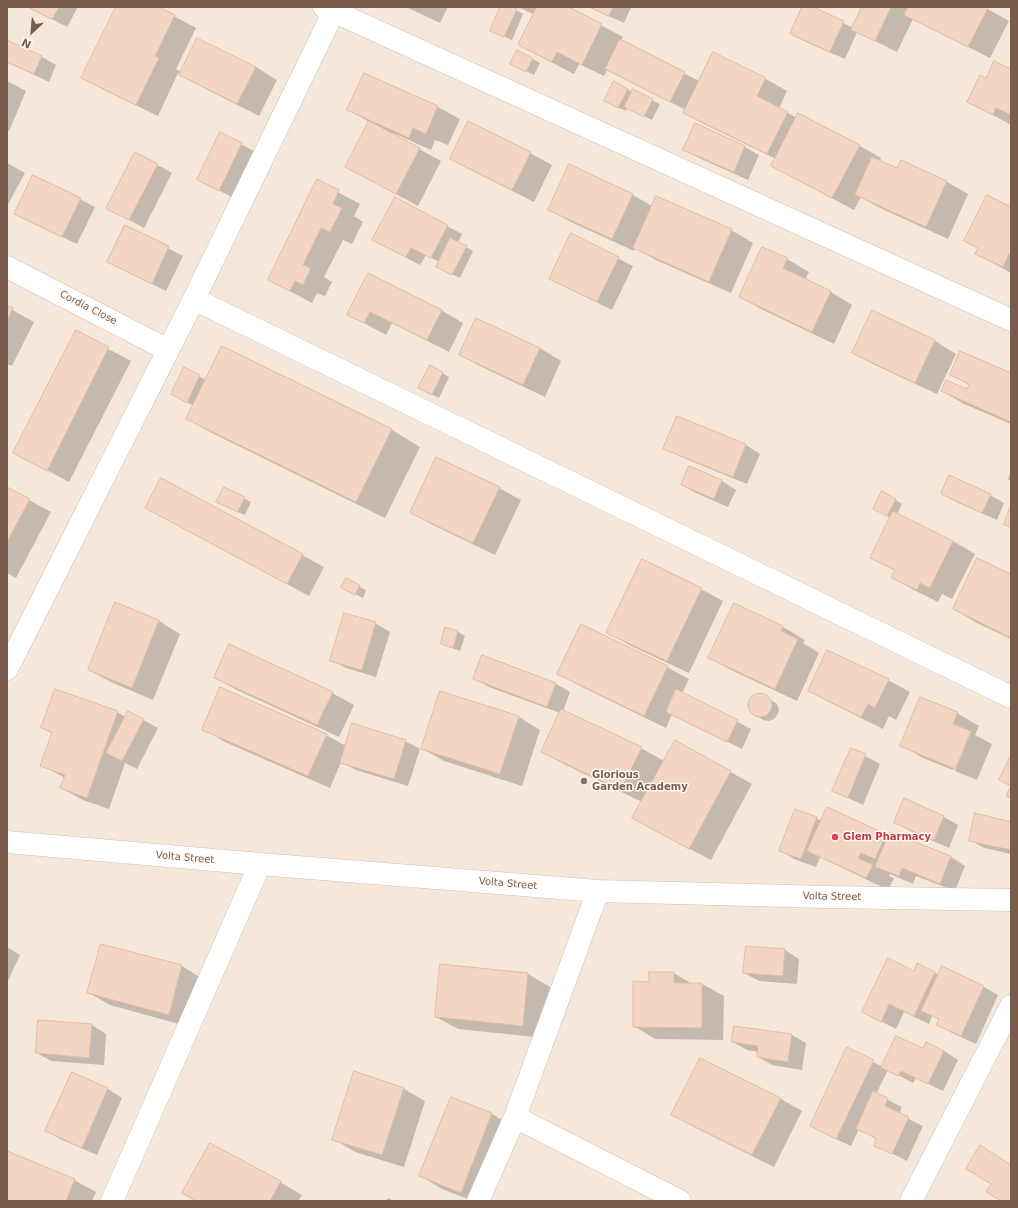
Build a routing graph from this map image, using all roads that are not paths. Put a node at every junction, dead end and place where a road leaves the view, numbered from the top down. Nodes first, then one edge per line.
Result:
1 (329, 9) edge
2 (7, 267) edge
3 (194, 300) junction
4 (1011, 320) edge
5 (168, 350) junction
6 (14, 636) edge
7 (7, 670) edge
8 (1011, 697) edge
9 (7, 842) edge
10 (260, 864) junction
11 (598, 891) junction
12 (1011, 900) edge
13 (1011, 1006) edge
14 (515, 1117) junction
15 (112, 1201) edge
16 (478, 1201) edge
17 (680, 1201) edge
18 (910, 1201) edge

1 - 3 street
1 - 4 street
2 - 5 street, Cordia Close
3 - 5 street
3 - 8 street
5 - 6 street
6 - 7 street
9 - 10 street, Volta Street
10 - 11 street, Volta Street
10 - 15 street
11 - 12 street, Volta Street
11 - 14 street
13 - 18 street
14 - 16 street
14 - 17 street

